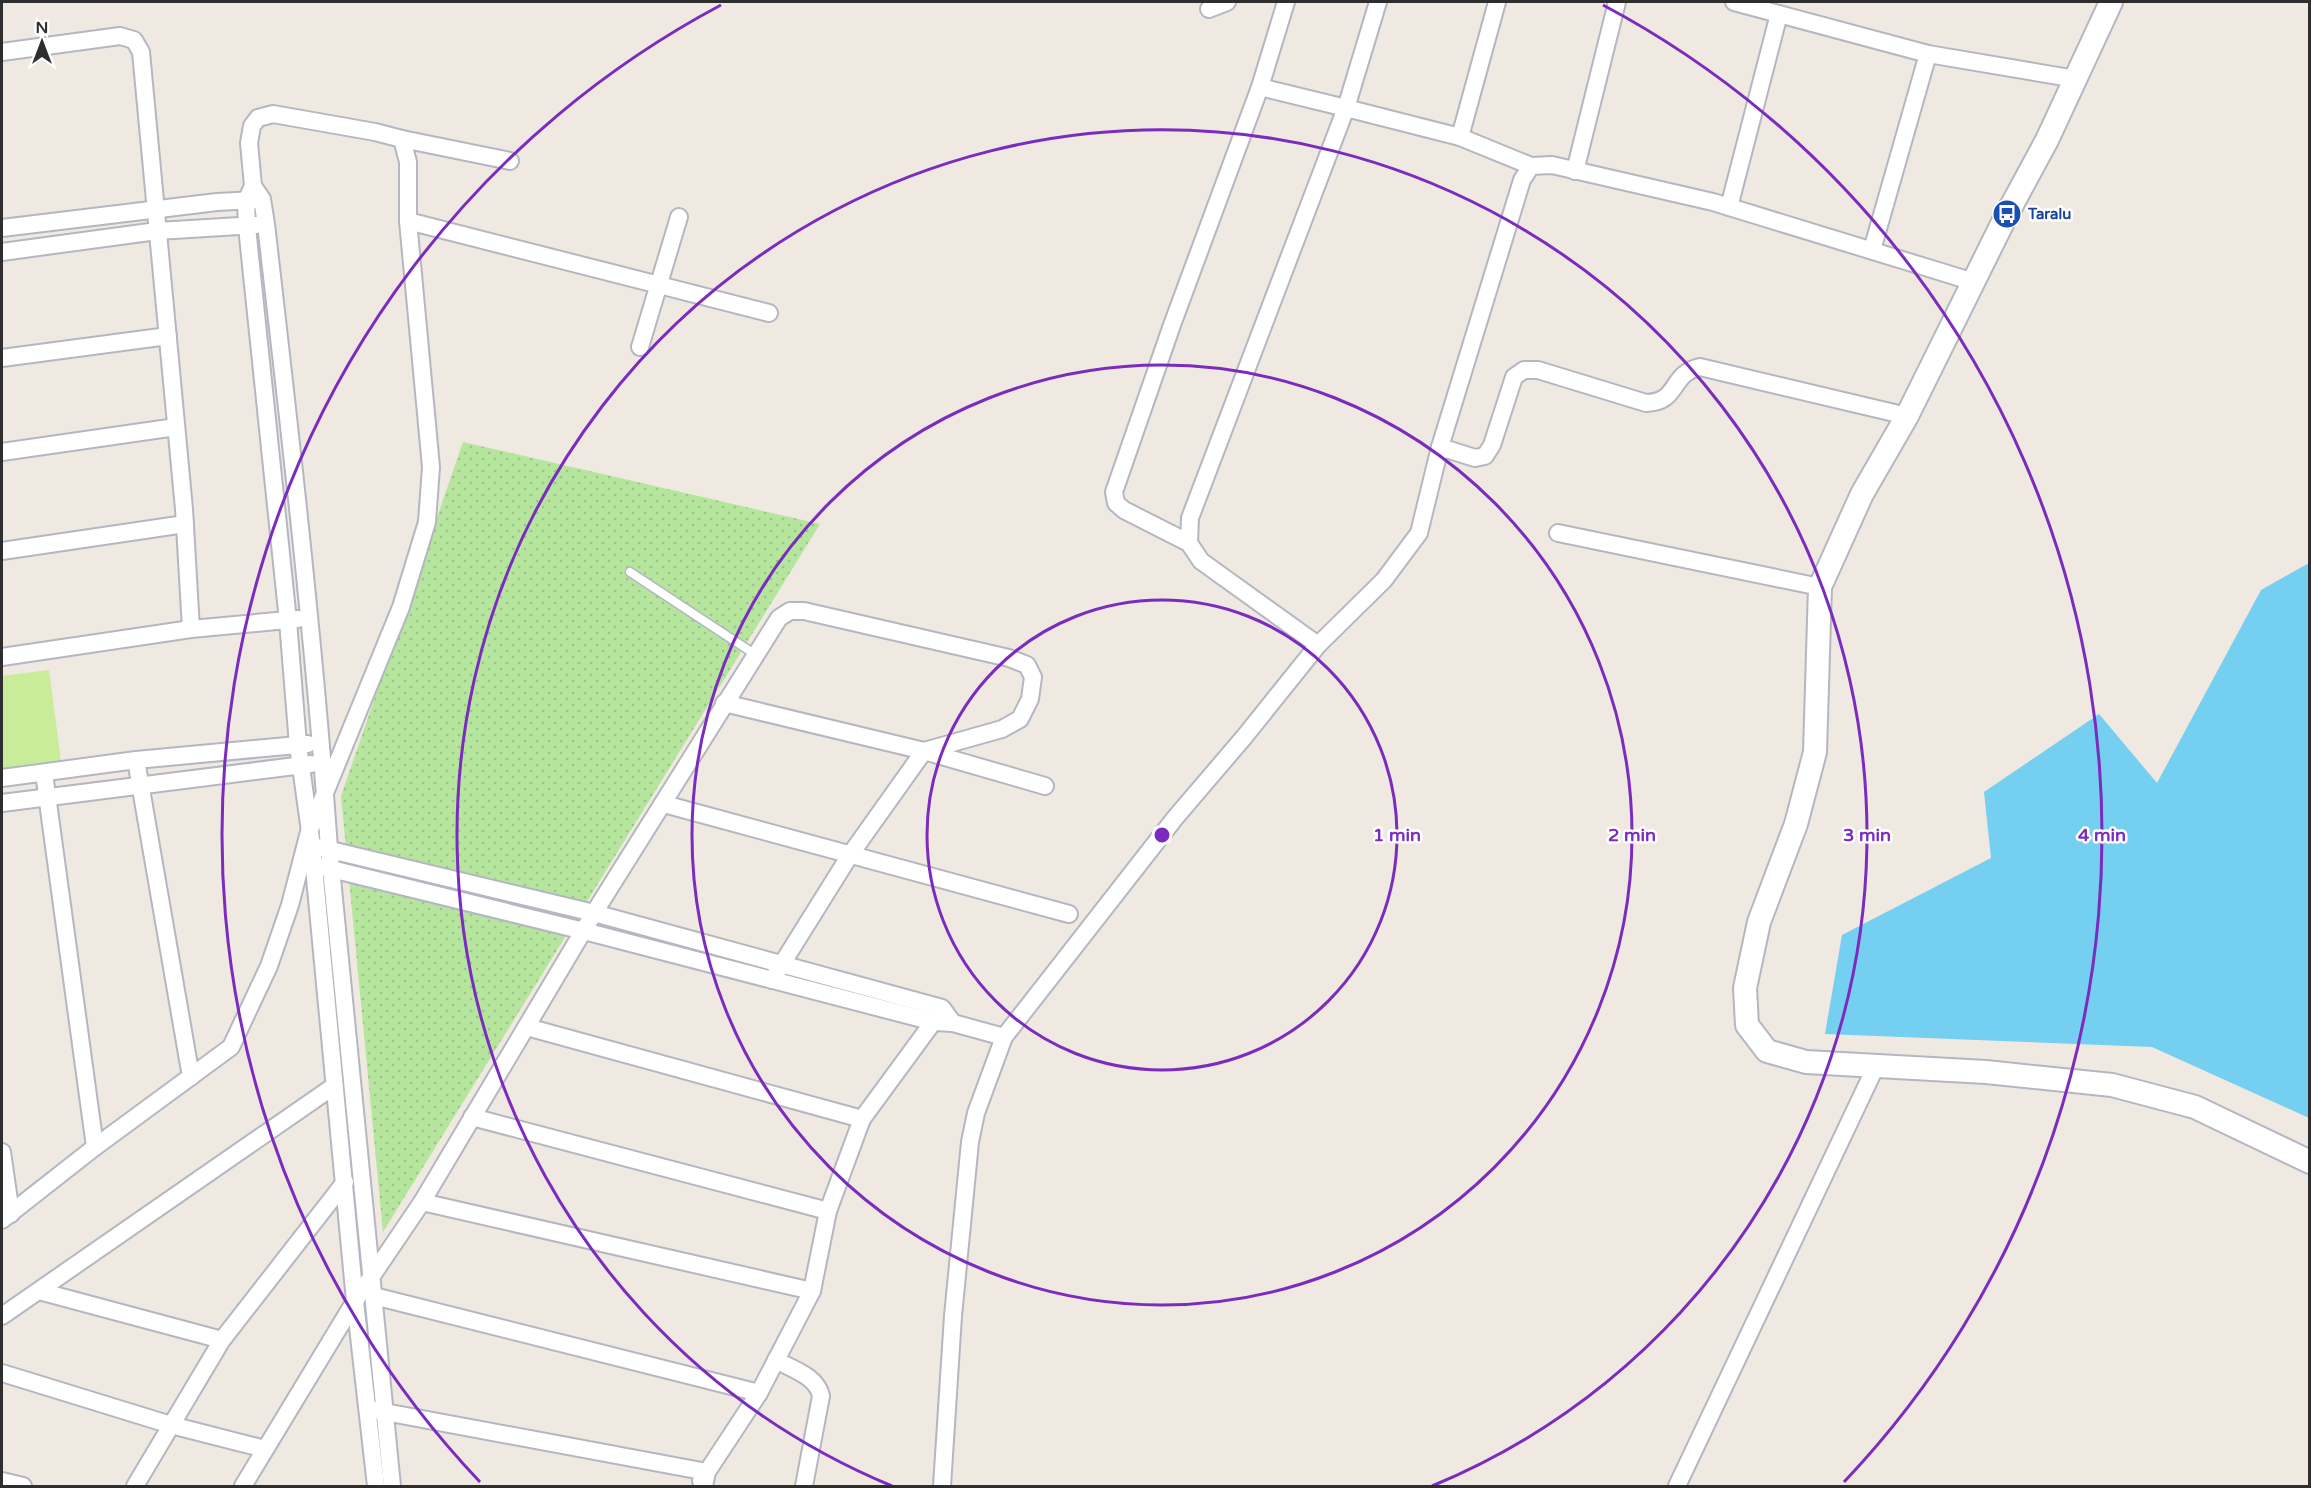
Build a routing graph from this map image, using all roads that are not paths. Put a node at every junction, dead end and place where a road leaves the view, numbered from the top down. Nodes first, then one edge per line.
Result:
1 (1227, 2) edge
2 (1286, 2) edge
3 (1378, 2) edge
4 (1497, 2) edge
5 (1617, 2) edge
6 (1734, 2) edge
7 (2111, 2) edge
8 (1209, 9) dead end
9 (1779, 14) junction
10 (2, 52) edge
11 (1928, 54) junction
12 (2076, 79) junction
13 (1260, 87) junction
14 (1346, 108) junction
15 (1460, 137) junction
16 (402, 139) junction
17 (510, 161) dead end
18 (1531, 166) junction
19 (1575, 171) junction
20 (254, 195) junction
21 (1729, 207) junction
22 (157, 210) junction
23 (679, 217) dead end
24 (408, 221) junction
25 (266, 224) junction
26 (247, 227) junction
27 (2, 228) edge
28 (157, 231) junction
29 (1872, 250) junction
30 (2, 252) edge
31 (1974, 282) junction
32 (659, 285) junction
33 (769, 313) dead end
34 (168, 336) junction
35 (640, 347) dead end
36 (2, 358) edge
37 (1907, 416) junction
38 (176, 427) junction
39 (1440, 447) junction
40 (2, 452) edge
41 (185, 524) junction
42 (1558, 532) dead end
43 (1189, 543) junction
44 (2, 551) edge
45 (630, 572) dead end
46 (1820, 587) junction
47 (310, 617) junction
48 (288, 621) junction
49 (191, 629) junction
50 (1318, 645) junction
51 (756, 655) junction
52 (2, 657) edge
53 (724, 703) junction
54 (321, 742) junction
55 (298, 745) junction
56 (924, 751) junction
57 (136, 760) junction
58 (321, 763) junction
59 (300, 765) junction
60 (44, 773) junction
61 (2, 778) edge
62 (140, 785) junction
63 (1045, 786) dead end
64 (325, 793) junction
65 (48, 797) junction
66 (2, 803) edge
67 (664, 804) junction
68 (310, 839) junction
69 (329, 848) junction
70 (850, 855) junction
71 (313, 866) junction
72 (331, 867) junction
73 (594, 913) junction
74 (1069, 914) dead end
75 (584, 930) junction
76 (781, 965) junction
77 (772, 980) junction
78 (938, 1015) junction
79 (527, 1027) junction
80 (1004, 1037) junction
81 (1876, 1066) junction
82 (191, 1077) junction
83 (334, 1086) junction
84 (472, 1117) junction
85 (862, 1119) junction
86 (95, 1147) junction
87 (2, 1152) edge
88 (2310, 1162) edge
89 (345, 1182) junction
90 (423, 1202) junction
91 (828, 1211) junction
92 (6, 1217) edge
93 (373, 1288) junction
94 (39, 1290) junction
95 (812, 1291) junction
96 (355, 1301) junction
97 (2, 1316) edge
98 (222, 1340) junction
99 (776, 1360) junction
100 (2, 1373) edge
101 (759, 1392) junction
102 (376, 1410) junction
103 (171, 1425) junction
104 (265, 1449) junction
105 (706, 1479) edge
106 (2, 1481) edge
107 (23, 1486) edge
108 (135, 1486) edge
109 (243, 1486) edge
110 (376, 1486) edge
111 (392, 1486) edge
112 (697, 1486) edge
113 (804, 1486) edge
114 (942, 1486) edge
115 (1677, 1486) edge

1 - 8 street
2 - 13 street
3 - 14 street
4 - 15 street
5 - 19 street
6 - 9 street
7 - 12 street
9 - 11 street
9 - 21 street
10 - 22 street
11 - 12 street
11 - 29 street
12 - 31 street
13 - 14 street
13 - 43 street
14 - 15 street
14 - 43 street
15 - 18 street
16 - 17 street
16 - 20 street
16 - 24 street
18 - 19 street
18 - 39 street
19 - 21 street
20 - 22 street
20 - 25 street
20 - 26 street
21 - 29 street
22 - 27 street
22 - 28 street
23 - 32 street
24 - 32 street
24 - 64 street
25 - 26 street
25 - 47 street
26 - 28 street
26 - 48 street
28 - 30 street
28 - 34 street
29 - 31 street
31 - 37 street
32 - 33 street
32 - 35 street
34 - 36 street
34 - 38 street
37 - 39 street
37 - 46 street
38 - 40 street
38 - 41 street
39 - 50 street
41 - 44 street
41 - 49 street
42 - 46 street
43 - 50 street
45 - 51 lane
46 - 81 street
47 - 48 street
47 - 54 street
48 - 49 street
48 - 55 street
49 - 52 street
50 - 80 street
51 - 53 street
51 - 56 street
53 - 56 street
53 - 67 street
54 - 55 street
54 - 58 street
55 - 57 street
55 - 59 street
56 - 63 street
56 - 70 street
57 - 60 street
57 - 62 street
58 - 59 street
58 - 64 street
59 - 62 street
59 - 68 street
60 - 61 street
60 - 65 street
62 - 65 street
62 - 82 street
64 - 68 street
64 - 69 street
65 - 66 street
65 - 86 street
67 - 70 street
67 - 73 street
68 - 69 street
68 - 71 street
68 - 82 street
69 - 72 street
69 - 73 street
70 - 74 street
70 - 76 street
71 - 72 street
71 - 83 street
72 - 75 street
72 - 93 street
73 - 75 street
73 - 76 street
75 - 77 street
75 - 79 street
76 - 77 street
76 - 78 street
77 - 78 street
78 - 80 street
78 - 85 street
79 - 84 street
79 - 85 street
80 - 114 street
81 - 88 street
81 - 115 street
82 - 86 street
83 - 89 street
83 - 94 street
84 - 90 street
84 - 91 street
85 - 91 street
86 - 92 street
87 - 92 street
89 - 96 street
89 - 98 street
90 - 93 street
90 - 95 street
91 - 95 street
93 - 96 street
93 - 101 street
93 - 102 street
94 - 97 street
94 - 98 street
95 - 99 street
96 - 102 street
96 - 104 street
98 - 103 street
99 - 101 street
99 - 113 street
100 - 103 street
101 - 105 street
102 - 105 street
102 - 110 street
102 - 111 street
103 - 104 street
103 - 108 street
104 - 109 street
105 - 112 street
106 - 107 street

